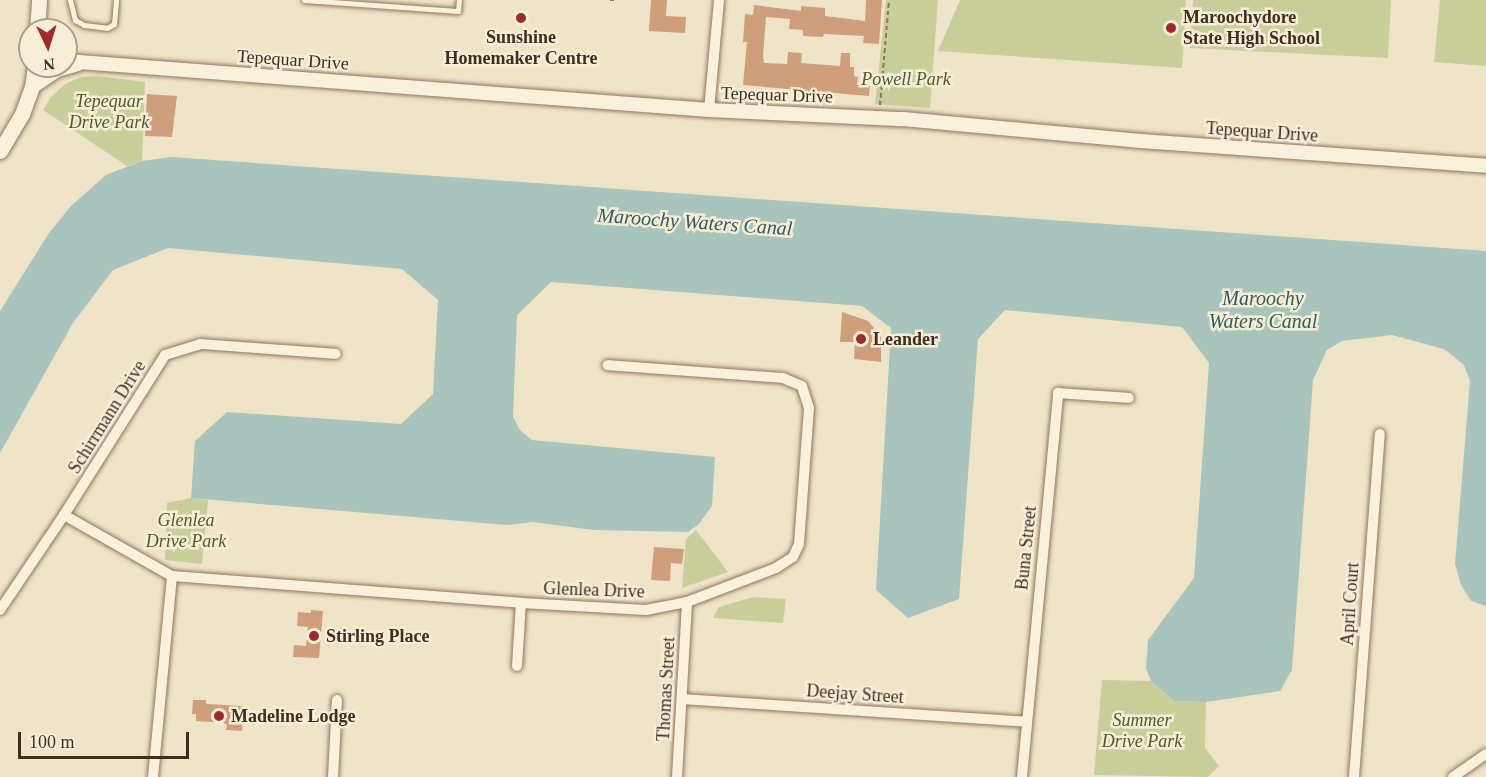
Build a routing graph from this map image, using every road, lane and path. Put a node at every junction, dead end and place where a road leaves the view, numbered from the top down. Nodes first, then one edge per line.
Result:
1 (39, 0) edge
2 (70, 0) edge
3 (116, 0) edge
4 (304, 0) edge
5 (459, 0) edge
6 (610, 0) edge
7 (615, 0) edge
8 (719, 0) edge
9 (889, 0) edge
10 (38, 18) edge
11 (78, 62) edge
12 (86, 63) junction
13 (34, 78) edge
14 (33, 87) junction
15 (879, 108) dead end
16 (709, 110) junction
17 (0, 151) edge
18 (1486, 166) edge
19 (336, 354) dead end
20 (607, 365) dead end
21 (1129, 398) dead end
22 (1380, 434) dead end
23 (64, 515) junction
24 (172, 576) junction
25 (687, 602) junction
26 (522, 603) junction
27 (0, 610) edge
28 (517, 666) dead end
29 (683, 699) junction
30 (337, 700) dead end
31 (1025, 722) junction
32 (1486, 755) edge
33 (153, 777) edge
34 (333, 777) edge
35 (677, 777) edge
36 (1022, 777) edge
37 (1354, 777) edge
38 (1453, 777) edge

1 - 10 main road
2 - 3 lane
4 - 5 lane
6 - 7 path
8 - 16 street
9 - 15 path
11 - 12 street, Tepequar Drive
12 - 14 street
12 - 16 street, Tepequar Drive
13 - 14 main road
14 - 17 main road
16 - 18 street, Tepequar Drive
19 - 23 street, Schirrmann Drive
20 - 25 street, Glenlea Drive
21 - 31 street, Buna Street
22 - 37 street, April Court
23 - 24 street, Glenlea Drive
23 - 27 street, Schirrmann Drive
24 - 26 street, Glenlea Drive
24 - 33 street
25 - 26 street, Glenlea Drive
25 - 29 street, Thomas Street
26 - 28 street
29 - 31 street, Deejay Street
29 - 35 street, Thomas Street
30 - 34 street
31 - 36 street, Buna Street
32 - 38 street

